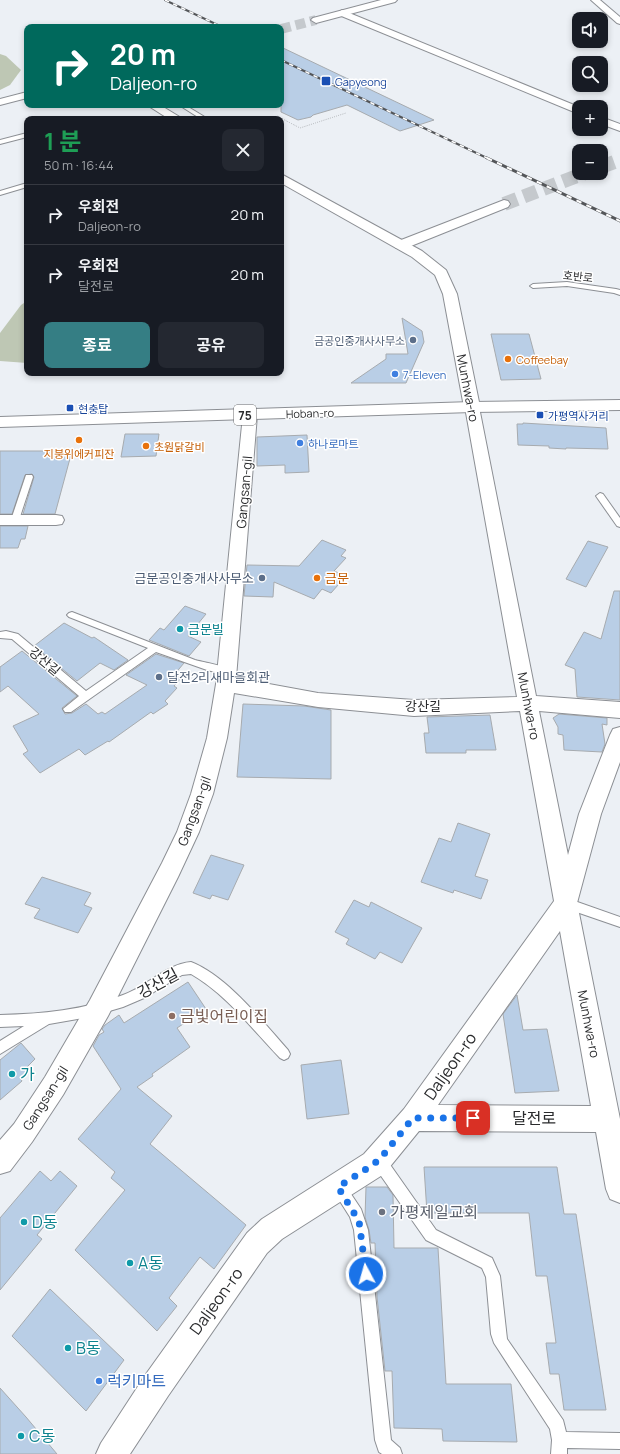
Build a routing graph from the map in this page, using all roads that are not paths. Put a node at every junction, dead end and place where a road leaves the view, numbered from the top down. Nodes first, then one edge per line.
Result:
1 (392, 0) edge
2 (595, 0) edge
3 (342, 13) junction
4 (316, 20) tunnel mouth
5 (620, 22) edge
6 (24, 96) edge
7 (0, 102) edge
8 (157, 108) edge
9 (186, 108) edge
10 (572, 108) edge
11 (172, 116) edge
12 (201, 116) edge
13 (608, 123) edge
14 (620, 128) edge
15 (24, 136) edge
16 (0, 142) edge
17 (284, 180) edge
18 (24, 186) edge
19 (0, 193) edge
20 (504, 204) tunnel mouth
21 (401, 245) junction
22 (533, 286) dead end
23 (620, 294) edge
24 (620, 405) edge
25 (472, 407) junction
26 (250, 415) junction
27 (18, 421) junction
28 (0, 422) edge
29 (0, 427) edge
30 (28, 477) dead end
31 (600, 496) dead end
32 (7, 520) edge
33 (56, 520) dead end
34 (620, 524) edge
35 (72, 615) dead end
36 (0, 636) edge
37 (155, 648) junction
38 (227, 678) junction
39 (86, 697) junction
40 (529, 703) junction
41 (68, 710) dead end
42 (620, 710) edge
43 (620, 735) edge
44 (566, 903) junction
45 (620, 922) edge
46 (99, 1008) junction
47 (47, 1018) junction
48 (0, 1021) edge
49 (0, 1048) edge
50 (284, 1054) dead end
51 (413, 1118) junction
52 (607, 1119) junction
53 (378, 1160) junction
54 (0, 1161) edge
55 (338, 1187) junction
56 (620, 1189) edge
57 (620, 1441) edge
58 (560, 1447) edge
59 (112, 1454) edge
60 (394, 1454) edge

1 - 3 main road
2 - 5 street
3 - 4 main road
3 - 10 street
6 - 7 main road
8 - 11 main road
9 - 12 lane
13 - 14 street
15 - 16 lane
17 - 21 main road, Munhwa-ro
18 - 19 lane
20 - 21 main road
21 - 25 main road, Munhwa-ro
22 - 23 lane, 호반로
24 - 25 main road, Hoban-ro / 75
25 - 26 main road, Hoban-ro / 75
25 - 40 street, Munhwa-ro
26 - 27 main road, Hoban-ro / 75
26 - 38 street, Gangsan-gil
27 - 28 main road, Hoban-ro / 75
27 - 29 main road
30 - 32 lane
31 - 34 lane
32 - 33 street
35 - 37 lane, 강산길
36 - 39 lane, 강산길
37 - 38 lane, 강산길
37 - 39 lane
38 - 40 street, 강산길
38 - 46 street, Gangsan-gil
39 - 41 lane
40 - 42 street, 강산길
40 - 44 street, Munhwa-ro
43 - 44 street, Daljeon-ro
44 - 45 lane
44 - 51 street, Daljeon-ro
44 - 52 street, Munhwa-ro
46 - 47 lane, 강산길
46 - 50 lane, 강산길
46 - 54 street, Gangsan-gil
47 - 48 lane, 강산길
47 - 49 lane, 강산길
51 - 52 street, 달전로
51 - 53 street, Daljeon-ro
52 - 56 street, Munhwa-ro
53 - 55 street, Daljeon-ro
53 - 58 lane
55 - 59 street, Daljeon-ro
55 - 60 lane
57 - 58 lane

